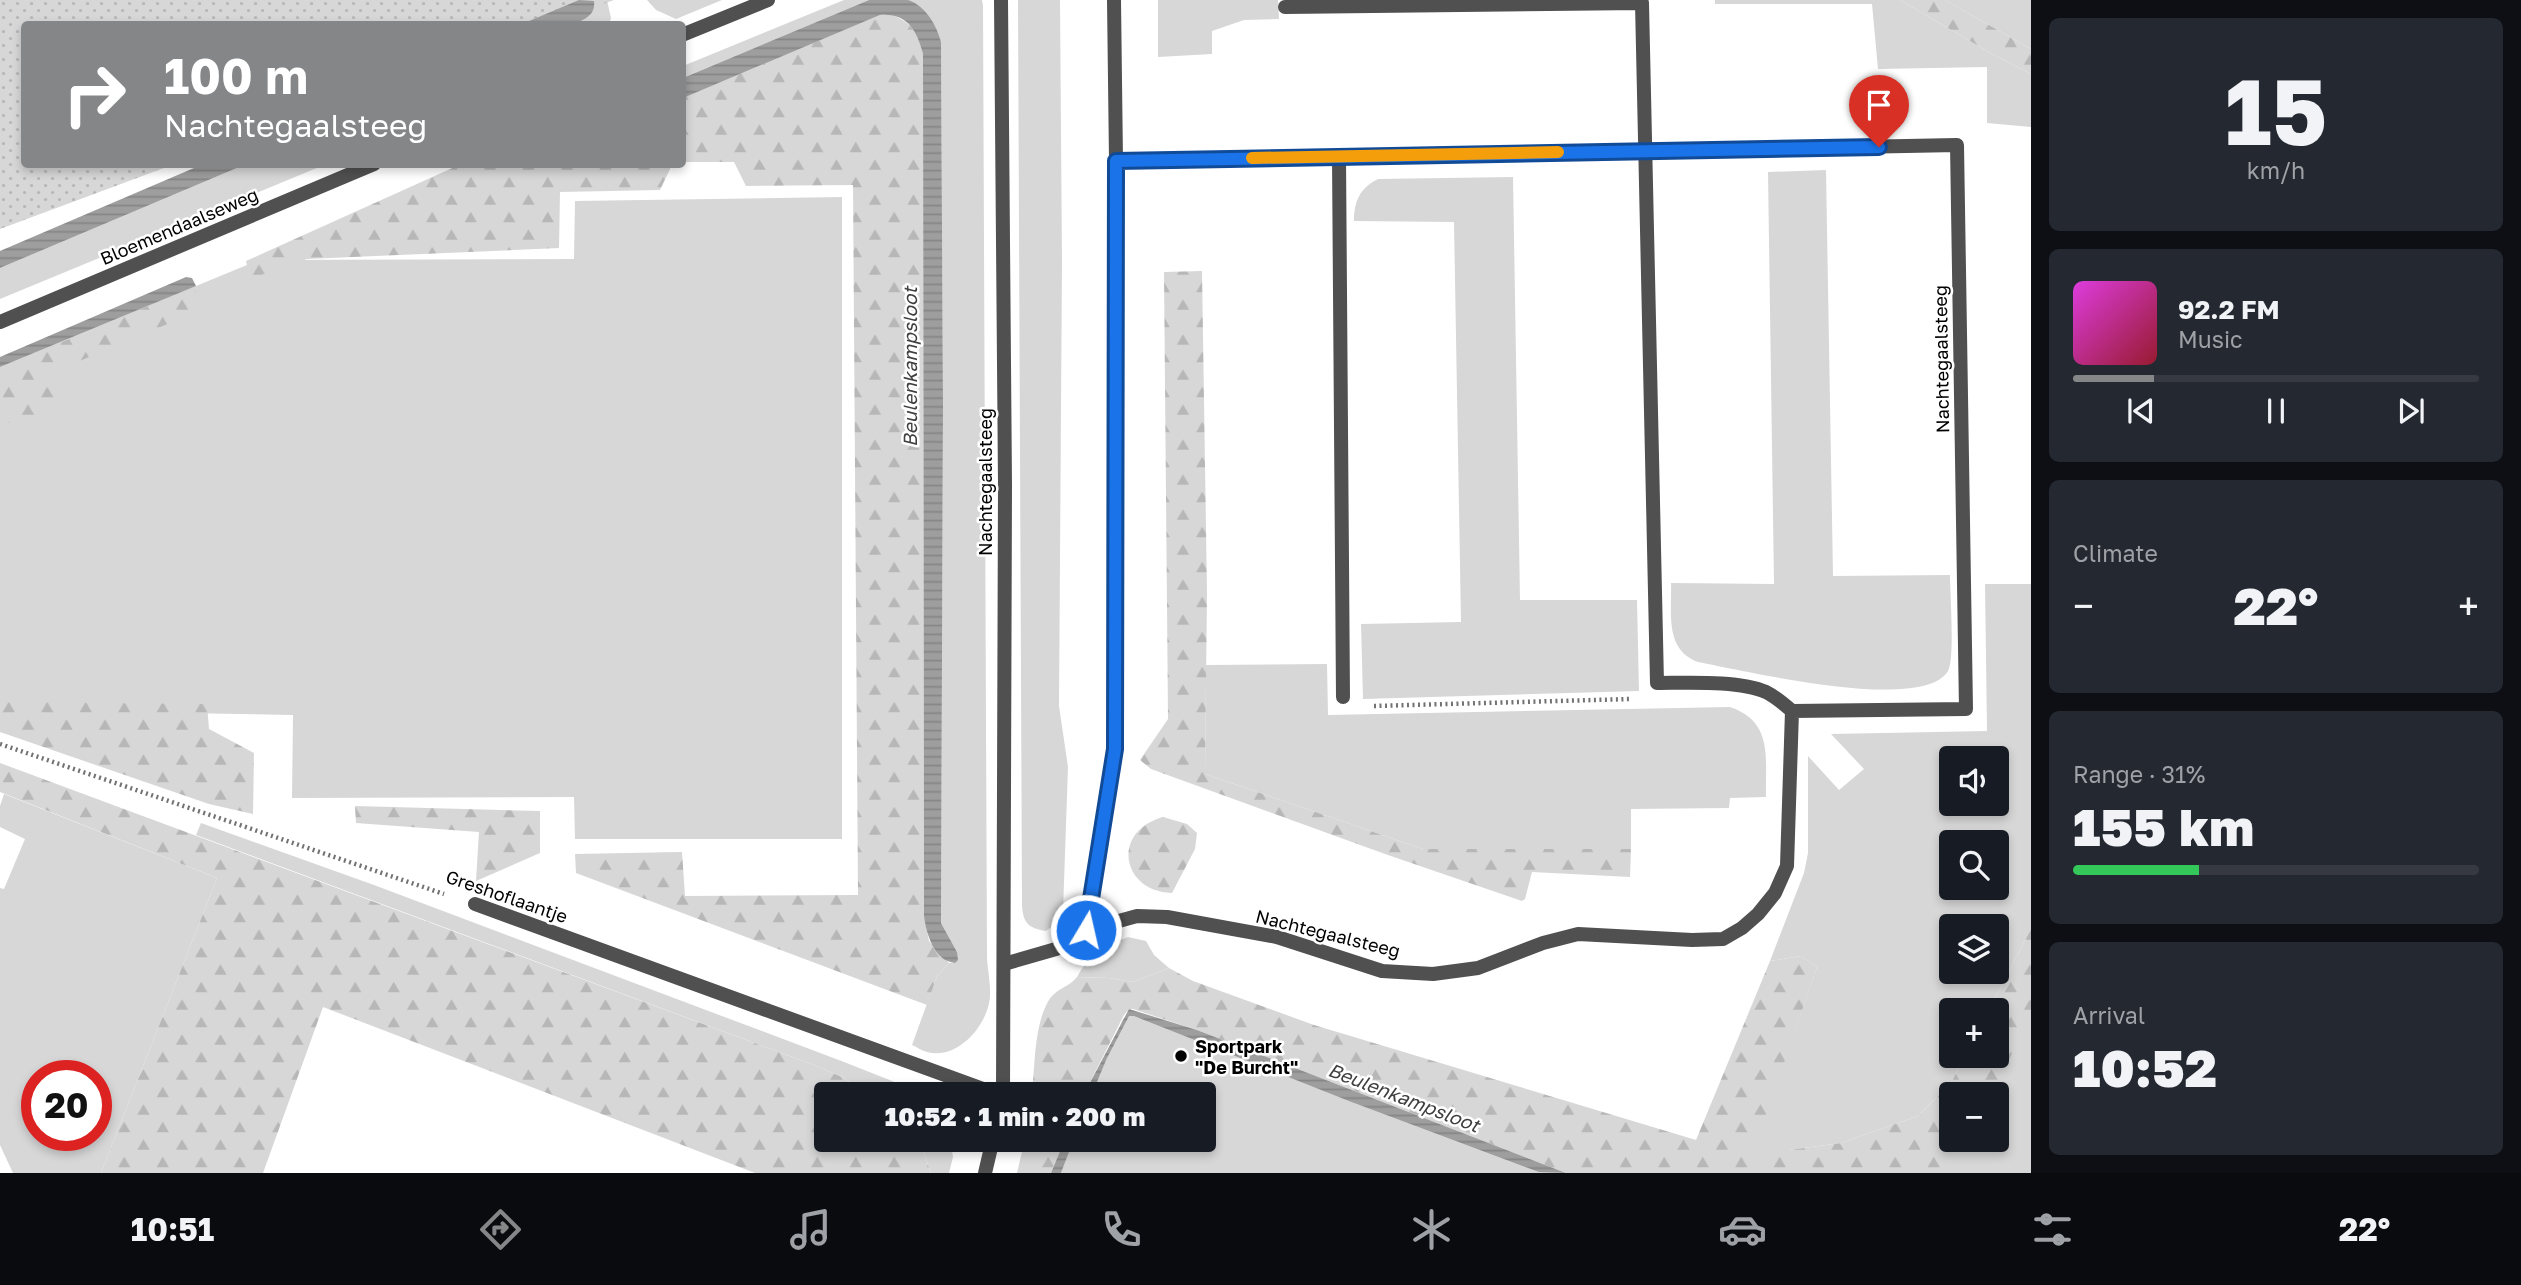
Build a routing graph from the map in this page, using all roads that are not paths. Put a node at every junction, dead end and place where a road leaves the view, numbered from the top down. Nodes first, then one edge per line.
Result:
1 (768, 0) edge
2 (1001, 0) edge
3 (1114, 0) edge
4 (1285, 7) dead end
5 (686, 33) edge
6 (1645, 150) junction
7 (1339, 157) junction
8 (1116, 161) junction
9 (365, 168) edge
10 (0, 322) edge
11 (1343, 697) road end
12 (1792, 711) junction
13 (475, 904) road end
14 (1086, 930) junction
15 (1004, 964) junction
16 (964, 1082) edge
17 (1003, 1082) edge
18 (990, 1152) edge
19 (985, 1173) edge

1 - 5 street
2 - 15 street, Nachtegaalsteeg
3 - 8 street
4 - 6 street
6 - 7 street, Nachtegaalsteeg
6 - 12 street
6 - 12 street, Nachtegaalsteeg
7 - 8 street, Nachtegaalsteeg
7 - 11 street
8 - 14 street
9 - 10 street, Bloemendaalseweg
12 - 14 street, Nachtegaalsteeg
13 - 16 street, Greshoflaantje
14 - 15 street, Nachtegaalsteeg
15 - 17 street, Nachtegaalsteeg
18 - 19 street

